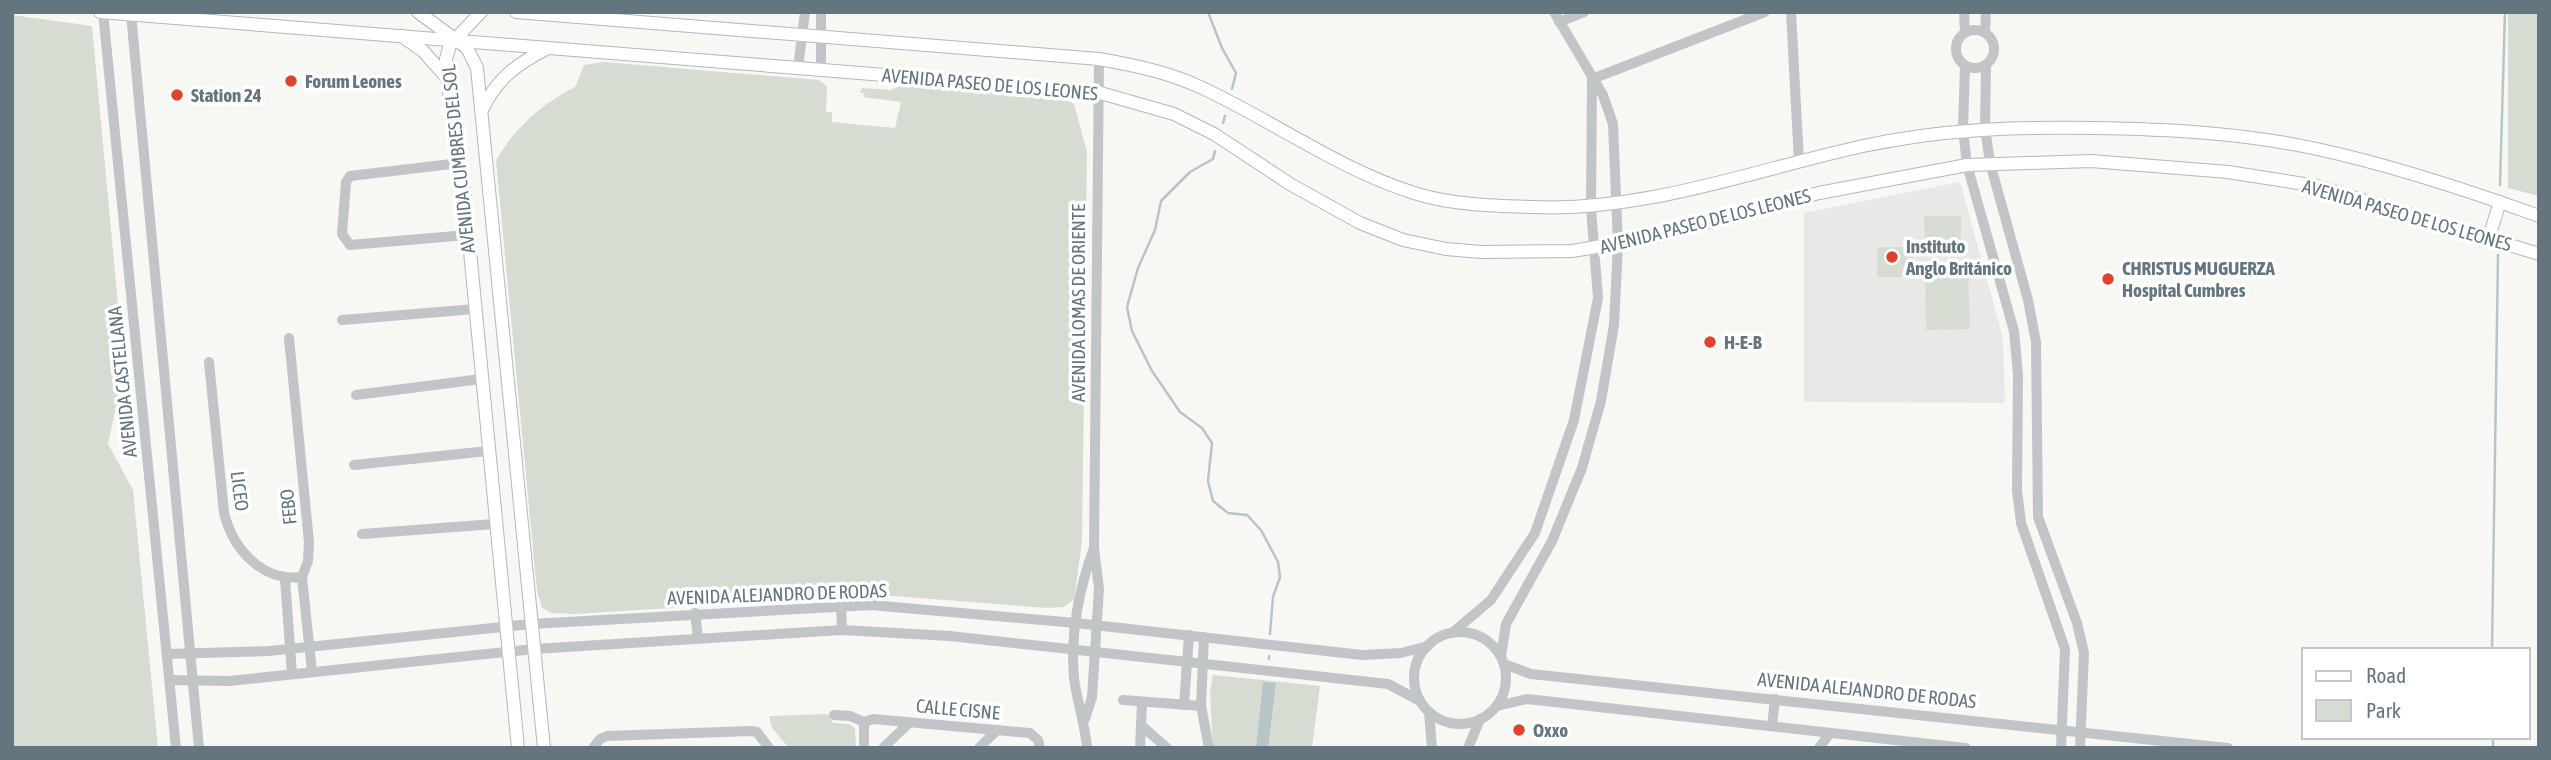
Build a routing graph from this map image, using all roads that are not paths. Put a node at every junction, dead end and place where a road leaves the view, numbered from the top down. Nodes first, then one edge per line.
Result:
1 (101, 12) edge
2 (418, 12) edge
3 (481, 12) edge
4 (516, 12) edge
5 (805, 12) edge
6 (821, 12) edge
7 (1584, 12) edge
8 (1766, 12) edge
9 (1791, 12) edge
10 (1964, 12) edge
11 (1986, 12) edge
12 (131, 14) edge
13 (1556, 17) edge
14 (1965, 32) junction
15 (1985, 32) junction
16 (803, 35) junction
17 (400, 36) junction
18 (822, 36) junction
19 (455, 39) junction
20 (548, 48) junction
21 (1099, 59) junction
22 (1965, 66) junction
23 (1986, 66) junction
24 (798, 68) junction
25 (821, 70) junction
26 (447, 79) junction
27 (1592, 79) junction
28 (1097, 92) junction
29 (482, 110) junction
30 (1985, 128) junction
31 (1963, 129) junction
32 (1799, 162) junction
33 (460, 163) junction
34 (1990, 163) junction
35 (1967, 165) junction
36 (2500, 202) junction
37 (1617, 204) junction
38 (1591, 208) junction
39 (2539, 216) edge
40 (467, 235) junction
41 (2489, 237) junction
42 (1618, 245) junction
43 (1595, 248) junction
44 (2539, 254) edge
45 (475, 309) junction
46 (342, 320) dead end
47 (289, 338) dead end
48 (209, 362) dead end
49 (481, 379) junction
50 (356, 395) dead end
51 (488, 451) junction
52 (355, 466) dead end
53 (494, 524) junction
54 (1535, 533) junction
55 (362, 534) dead end
56 (1552, 541) junction
57 (1094, 548) junction
58 (302, 576) junction
59 (285, 579) junction
60 (841, 605) junction
61 (695, 613) junction
62 (1076, 623) junction
63 (531, 624) junction
64 (1096, 625) junction
65 (504, 627) junction
66 (842, 630) junction
67 (1452, 633) junction
68 (1189, 635) junction
69 (1205, 637) junction
70 (698, 638) junction
71 (1428, 646) junction
72 (310, 647) junction
73 (289, 648) junction
74 (534, 649) junction
75 (1073, 649) junction
76 (1093, 650) junction
77 (507, 652) junction
78 (189, 653) junction
79 (167, 654) junction
80 (1502, 660) junction
81 (1187, 661) junction
82 (1203, 663) junction
83 (312, 672) junction
84 (292, 674) junction
85 (170, 680) junction
86 (192, 682) junction
87 (1775, 699) junction
88 (1123, 700) dead end
89 (1420, 701) junction
90 (1142, 703) junction
91 (1184, 705) junction
92 (1201, 706) junction
93 (1497, 706) junction
94 (1429, 712) junction
95 (834, 715) dead end
96 (1085, 719) junction
97 (1480, 719) junction
98 (864, 722) junction
99 (909, 723) junction
100 (1140, 726) junction
101 (1772, 726) junction
102 (2063, 728) junction
103 (997, 730) junction
104 (2081, 731) junction
105 (1830, 733) junction
106 (594, 746) edge
107 (176, 748) edge
108 (199, 748) edge
109 (518, 748) edge
110 (544, 748) edge
111 (769, 748) edge
112 (864, 748) edge
113 (883, 748) edge
114 (979, 748) edge
115 (1040, 748) edge
116 (1087, 748) edge
117 (1140, 748) edge
118 (1167, 748) edge
119 (1209, 748) edge
120 (1433, 748) edge
121 (1468, 748) edge
122 (1819, 748) edge
123 (1966, 748) edge
124 (2061, 748) edge
125 (2080, 748) edge
126 (2228, 748) edge

1 - 12 main road, AVENIDA PASEO DE LOS LEONES
1 - 79 street, AVENIDA CASTELLANA
2 - 19 main road
3 - 19 main road
4 - 16 main road, AVENIDA PASEO DE LOS LEONES
5 - 16 street
6 - 18 street
7 - 13 street
8 - 27 street
9 - 32 street
10 - 14 street
11 - 15 street
12 - 17 main road, AVENIDA PASEO DE LOS LEONES
12 - 78 street
13 - 27 street
14 - 15 street
14 - 22 street
15 - 23 street
16 - 18 main road, AVENIDA PASEO DE LOS LEONES
16 - 24 street
17 - 19 main road, AVENIDA PASEO DE LOS LEONES
17 - 26 main road
18 - 21 main road, AVENIDA PASEO DE LOS LEONES
18 - 25 street
19 - 20 main road, AVENIDA PASEO DE LOS LEONES
19 - 26 main road, AVENIDA CUMBRES DEL SOL
19 - 29 main road, AVENIDA CUMBRES DEL SOL
20 - 24 main road, AVENIDA PASEO DE LOS LEONES
20 - 29 main road
21 - 28 street, AVENIDA LOMAS DE ORIENTE
21 - 38 main road, AVENIDA PASEO DE LOS LEONES
22 - 23 street
22 - 31 street
23 - 30 street
24 - 25 main road, AVENIDA PASEO DE LOS LEONES
25 - 28 main road, AVENIDA PASEO DE LOS LEONES
26 - 33 main road, AVENIDA CUMBRES DEL SOL
27 - 37 street
27 - 38 street
28 - 43 main road, AVENIDA PASEO DE LOS LEONES
28 - 57 street, AVENIDA LOMAS DE ORIENTE
29 - 63 main road, AVENIDA CUMBRES DEL SOL
30 - 31 main road, AVENIDA PASEO DE LOS LEONES
30 - 34 street
30 - 36 main road, AVENIDA PASEO DE LOS LEONES
31 - 32 main road, AVENIDA PASEO DE LOS LEONES
31 - 35 street
32 - 37 main road, AVENIDA PASEO DE LOS LEONES
33 - 40 main road, AVENIDA CUMBRES DEL SOL
33 - 40 street
34 - 35 main road, AVENIDA PASEO DE LOS LEONES
34 - 41 main road, AVENIDA PASEO DE LOS LEONES
34 - 104 street
35 - 42 main road, AVENIDA PASEO DE LOS LEONES
35 - 102 street
36 - 39 main road, AVENIDA PASEO DE LOS LEONES
36 - 41 main road
37 - 38 main road, AVENIDA PASEO DE LOS LEONES
37 - 42 street
38 - 43 street
40 - 45 main road, AVENIDA CUMBRES DEL SOL
41 - 44 main road, AVENIDA PASEO DE LOS LEONES
42 - 43 main road, AVENIDA PASEO DE LOS LEONES
42 - 56 street
43 - 54 street
45 - 46 street
45 - 49 main road, AVENIDA CUMBRES DEL SOL
47 - 58 street, FEBO
48 - 59 street, LICEO
49 - 50 street
49 - 51 main road, AVENIDA CUMBRES DEL SOL
51 - 52 street
51 - 53 main road, AVENIDA CUMBRES DEL SOL
53 - 55 street
53 - 65 main road, AVENIDA CUMBRES DEL SOL
54 - 56 street
54 - 67 street
56 - 80 street
57 - 62 street, AVENIDA LOMAS DE ORIENTE
57 - 64 street, AVENIDA LOMAS DE ORIENTE
58 - 59 street
58 - 72 street, FEBO
59 - 73 street
60 - 61 street, AVENIDA ALEJANDRO DE RODAS
60 - 62 street, AVENIDA ALEJANDRO DE RODAS
60 - 66 street
61 - 63 street, AVENIDA ALEJANDRO DE RODAS
61 - 70 street
62 - 64 street, AVENIDA ALEJANDRO DE RODAS
62 - 75 street, AVENIDA LOMAS DE ORIENTE
63 - 65 street, AVENIDA ALEJANDRO DE RODAS
63 - 74 main road, AVENIDA CUMBRES DEL SOL
64 - 68 street, AVENIDA ALEJANDRO DE RODAS
64 - 76 street, AVENIDA LOMAS DE ORIENTE
65 - 72 street, AVENIDA ALEJANDRO DE RODAS
65 - 77 main road, AVENIDA CUMBRES DEL SOL
66 - 70 street, AVENIDA ALEJANDRO DE RODAS
66 - 75 street, AVENIDA ALEJANDRO DE RODAS
67 - 71 street
67 - 80 street
68 - 69 street, AVENIDA ALEJANDRO DE RODAS
68 - 81 street
69 - 71 street, AVENIDA ALEJANDRO DE RODAS
69 - 82 street
70 - 74 street, AVENIDA ALEJANDRO DE RODAS
71 - 89 street
72 - 73 street, AVENIDA ALEJANDRO DE RODAS
72 - 83 street, FEBO
73 - 78 street, AVENIDA ALEJANDRO DE RODAS
73 - 84 street
74 - 77 street, AVENIDA ALEJANDRO DE RODAS
74 - 110 main road, AVENIDA CUMBRES DEL SOL
75 - 76 street, AVENIDA ALEJANDRO DE RODAS
75 - 96 street, AVENIDA LOMAS DE ORIENTE
76 - 81 street, AVENIDA ALEJANDRO DE RODAS
76 - 96 street, AVENIDA LOMAS DE ORIENTE
77 - 83 street, AVENIDA ALEJANDRO DE RODAS
77 - 109 main road, AVENIDA CUMBRES DEL SOL
78 - 79 street, AVENIDA ALEJANDRO DE RODAS
78 - 86 street
79 - 85 street, AVENIDA CASTELLANA
80 - 87 street, AVENIDA ALEJANDRO DE RODAS
80 - 93 street
81 - 82 street, AVENIDA ALEJANDRO DE RODAS
81 - 91 street
82 - 89 street, AVENIDA ALEJANDRO DE RODAS
82 - 92 street
83 - 84 street, AVENIDA ALEJANDRO DE RODAS
84 - 86 street, AVENIDA ALEJANDRO DE RODAS
85 - 86 street, AVENIDA ALEJANDRO DE RODAS
85 - 107 street, AVENIDA CASTELLANA
86 - 108 street
87 - 101 street
87 - 102 street, AVENIDA ALEJANDRO DE RODAS
88 - 90 street
89 - 94 street
90 - 91 street
90 - 100 street
91 - 92 street
92 - 119 street
93 - 97 street
93 - 101 street
94 - 97 street
94 - 120 street
95 - 98 street, CALLE CISNE
96 - 116 street, AVENIDA LOMAS DE ORIENTE
97 - 121 street
98 - 99 street, CALLE CISNE
98 - 112 street
99 - 103 street, CALLE CISNE
99 - 113 street
100 - 117 street
100 - 118 street
101 - 105 street
102 - 104 street, AVENIDA ALEJANDRO DE RODAS
102 - 124 street
103 - 114 street
103 - 115 street, CALLE CISNE
104 - 125 street
104 - 126 street, AVENIDA ALEJANDRO DE RODAS
105 - 122 street
105 - 123 street
106 - 111 street

